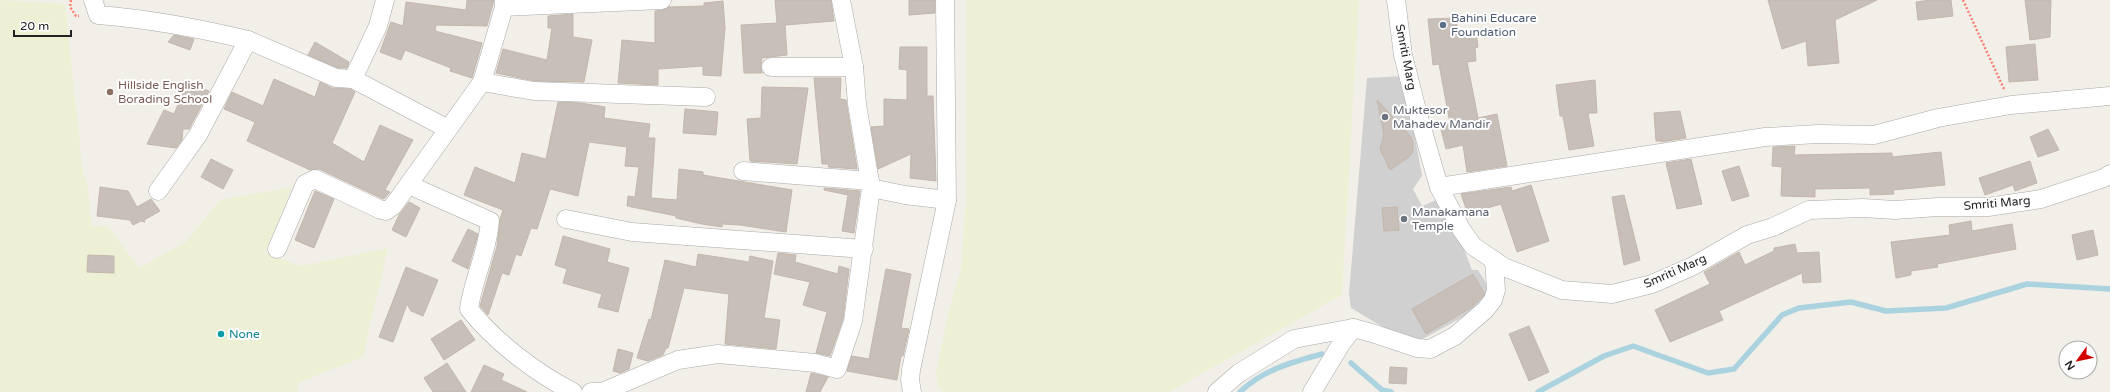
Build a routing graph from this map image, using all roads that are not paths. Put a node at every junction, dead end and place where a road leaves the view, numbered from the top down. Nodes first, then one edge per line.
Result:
1 (94, 0) edge
2 (385, 0) edge
3 (662, 0) edge
4 (841, 0) edge
5 (945, 0) edge
6 (1396, 0) edge
7 (504, 4) edge
8 (248, 40) junction
9 (771, 66) dead end
10 (854, 67) junction
11 (353, 79) junction
12 (482, 82) junction
13 (2110, 96) edge
14 (706, 97) dead end
15 (448, 129) junction
16 (743, 171) dead end
17 (2110, 174) edge
18 (871, 184) junction
19 (409, 185) junction
20 (1439, 187) junction
21 (158, 191) dead end
22 (947, 200) junction
23 (566, 219) dead end
24 (276, 249) dead end
25 (864, 249) junction
26 (1494, 260) junction
27 (1353, 328) junction
28 (573, 392) edge
29 (590, 392) edge
30 (912, 392) edge
31 (1217, 392) edge
32 (1312, 392) edge

1 - 8 street
2 - 11 street
3 - 7 street
4 - 10 street
5 - 22 street
6 - 20 street, Smriti Marg
7 - 12 street
8 - 11 street
8 - 21 street
9 - 10 street
10 - 18 street
11 - 15 street
12 - 14 street
12 - 15 street
13 - 20 street
15 - 19 street
16 - 18 street
17 - 26 street, Smriti Marg
18 - 22 street
18 - 25 street
19 - 24 street
19 - 28 street
20 - 26 street, Smriti Marg
22 - 30 street
23 - 25 street
25 - 29 street
26 - 27 street
27 - 31 street
27 - 32 street

